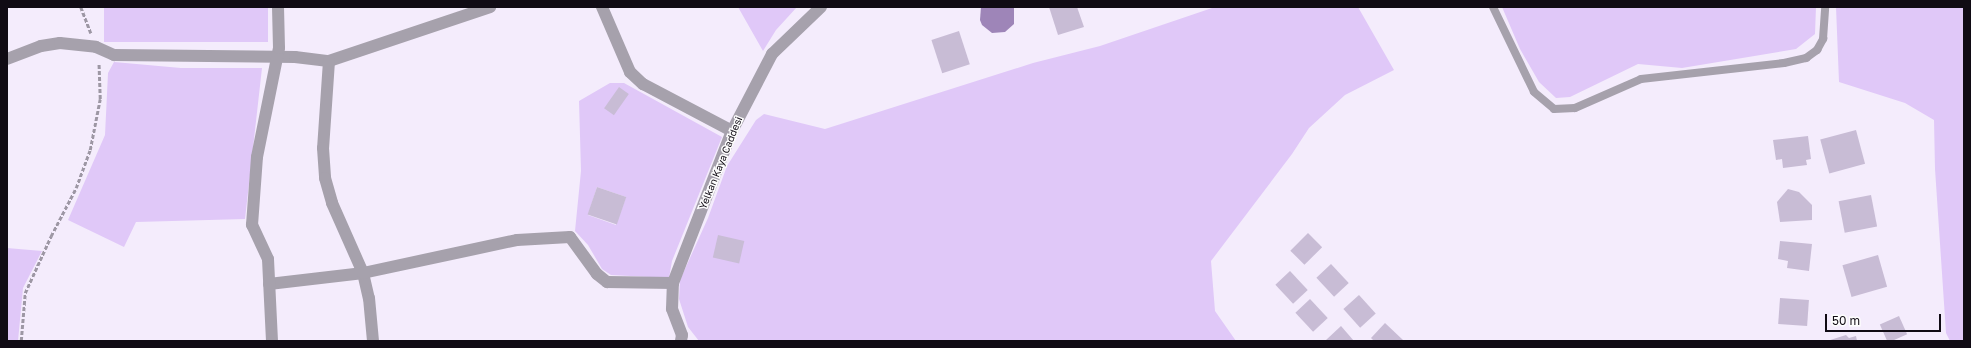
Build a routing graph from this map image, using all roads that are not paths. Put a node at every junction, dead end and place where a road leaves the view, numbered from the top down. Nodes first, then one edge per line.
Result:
1 (278, 7) edge
2 (490, 7) edge
3 (602, 7) edge
4 (821, 7) edge
5 (1493, 7) edge
6 (1825, 7) edge
7 (276, 57) junction
8 (7, 59) edge
9 (329, 61) junction
10 (732, 131) junction
11 (363, 273) junction
12 (673, 283) junction
13 (269, 284) junction
14 (272, 341) edge
15 (373, 341) edge
16 (681, 341) edge

1 - 7 street
2 - 9 street
3 - 10 street
4 - 10 street, Yelkan Kaya Caddesi
5 - 6 lane
7 - 8 street
7 - 9 street
7 - 13 street
9 - 11 street
10 - 12 street, Yelkan Kaya Caddesi
11 - 12 street
11 - 13 street
11 - 15 street
12 - 16 street, Yelkan Kaya Caddesi
13 - 14 street

